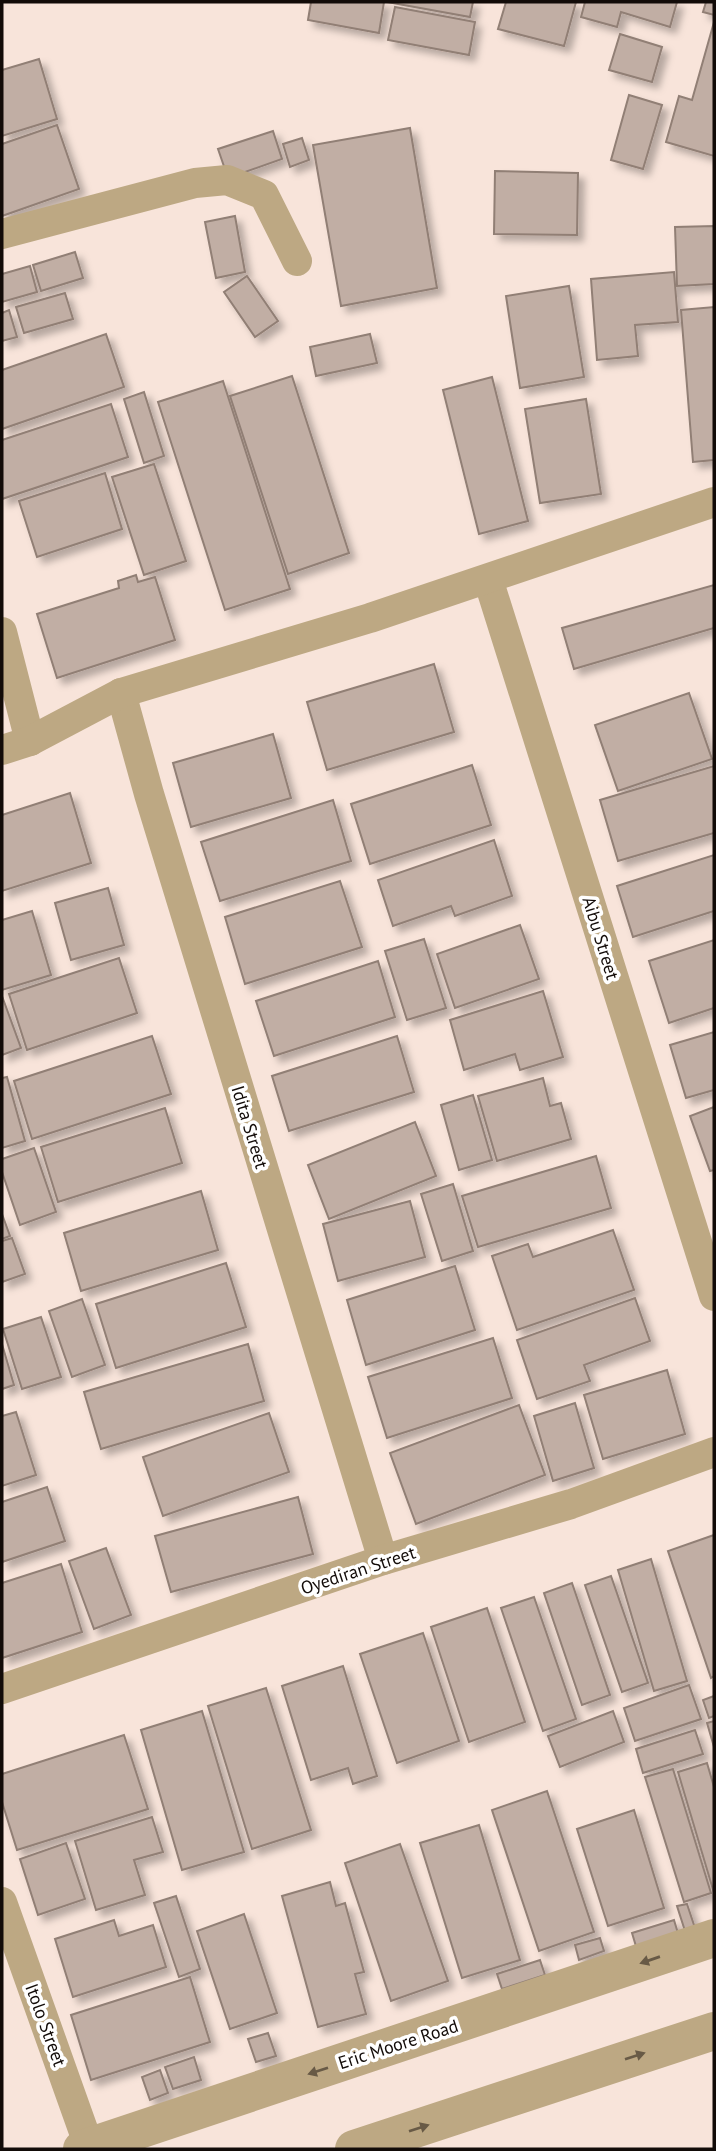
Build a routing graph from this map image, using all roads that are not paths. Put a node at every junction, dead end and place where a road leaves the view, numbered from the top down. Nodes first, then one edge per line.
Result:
1 (2, 234) edge
2 (297, 261) dead end
3 (714, 502) edge
4 (488, 579) junction
5 (2, 632) edge
6 (121, 693) junction
7 (30, 741) junction
8 (2, 750) edge
9 (714, 1296) edge
10 (714, 1452) edge
11 (383, 1560) junction
12 (2, 1689) edge
13 (2, 1902) edge
14 (714, 1938) edge
15 (714, 2031) edge
16 (87, 2148) edge
17 (354, 2149) edge

1 - 2 street
3 - 4 street
4 - 6 street
4 - 9 street, Aibu Street
5 - 7 street
6 - 7 street
6 - 11 street, Idita Street
7 - 8 street
10 - 11 street, Oyediran Street
11 - 12 street, Oyediran Street
13 - 16 street, Itolo Street
14 -> 16 street, Eric Moore Road
17 -> 15 street

